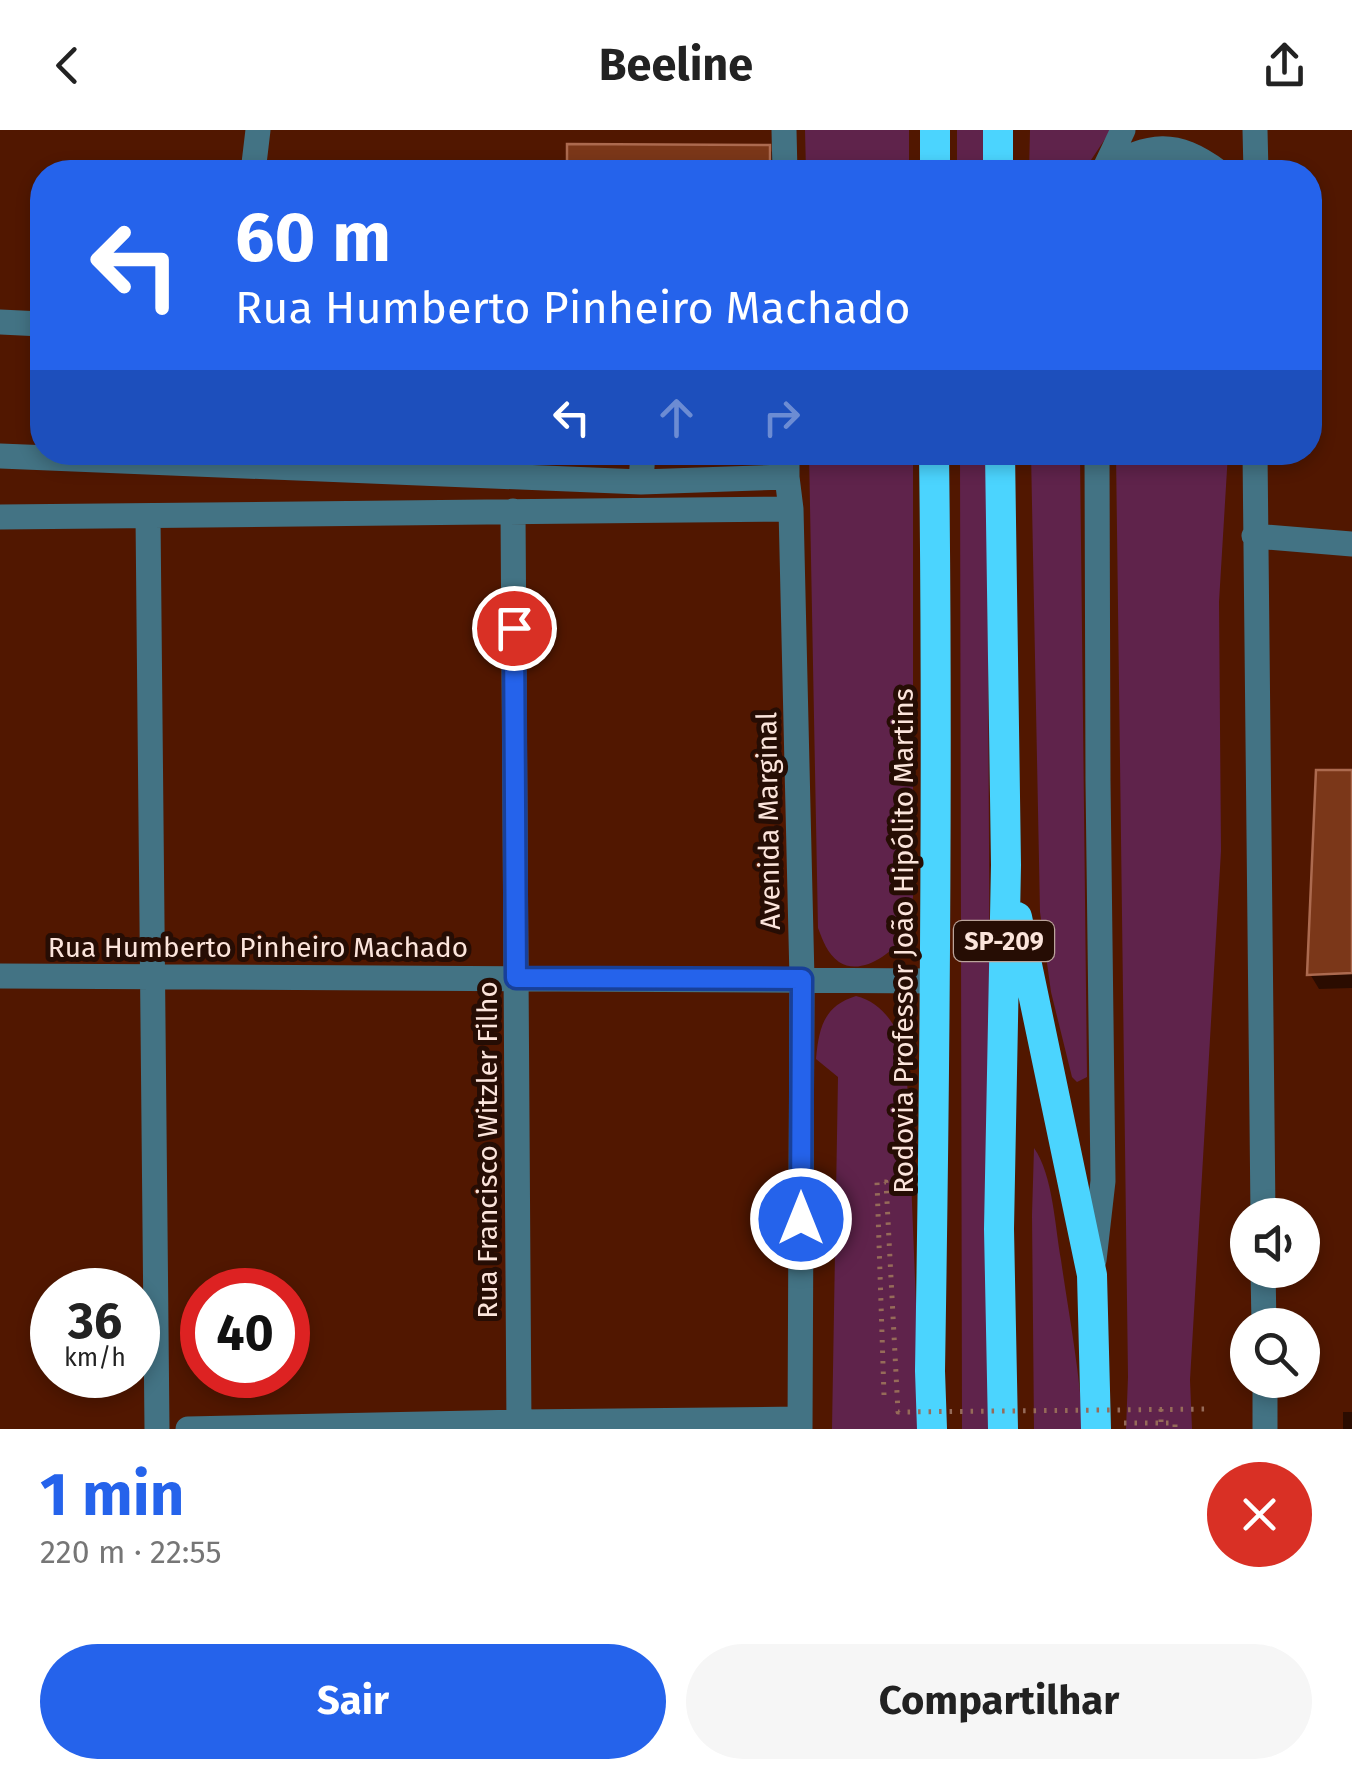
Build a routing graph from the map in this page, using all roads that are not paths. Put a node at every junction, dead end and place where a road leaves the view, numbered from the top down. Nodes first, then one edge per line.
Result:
1 (258, 130) edge
2 (784, 130) edge
3 (935, 130) edge
4 (998, 130) edge
5 (1123, 130) edge
6 (1254, 130) edge
7 (254, 160) edge
8 (785, 160) edge
9 (934, 160) edge
10 (998, 160) edge
11 (1109, 160) edge
12 (1122, 160) edge
13 (1201, 160) edge
14 (1255, 160) edge
15 (0, 322) edge
16 (30, 323) edge
17 (0, 456) edge
18 (30, 457) edge
19 (222, 465) edge
20 (642, 465) edge
21 (787, 465) edge
22 (934, 465) edge
23 (1000, 465) edge
24 (1098, 465) edge
25 (1255, 465) edge
26 (641, 482) junction
27 (791, 509) junction
28 (514, 511) junction
29 (148, 516) junction
30 (0, 517) edge
31 (1254, 536) junction
32 (1352, 544) edge
33 (1006, 865) junction
34 (0, 976) edge
35 (154, 976) junction
36 (516, 978) junction
37 (802, 979) junction
38 (936, 981) junction
39 (1262, 1198) edge
40 (1092, 1275) junction
41 (1265, 1398) edge
42 (800, 1424) edge
43 (520, 1425) edge
44 (1096, 1426) edge
45 (157, 1429) edge
46 (188, 1429) edge
47 (932, 1429) edge
48 (1004, 1429) edge
49 (1265, 1429) edge

1 - 7 street
2 - 8 street
3 - 9 highway
4 - 10 highway
5 - 11 street
6 - 14 street
12 - 13 street
15 - 16 street
17 - 18 street
19 - 26 street
20 - 26 street
21 - 26 street
21 - 27 street, Avenida Marginal
22 - 38 highway, Rodovia Professor João Hipólito Martins / SP-209
23 - 33 highway, SP-209
24 - 40 street
25 - 31 street
27 - 28 street
27 - 37 street, Avenida Marginal
28 - 29 street
28 - 36 street, Rua Francisco Witzler Filho
29 - 30 street
29 - 35 street
31 - 32 street
31 - 39 street
33 - 40 highway
33 - 48 highway, SP-209
34 - 35 street, Rua Humberto Pinheiro Machado
35 - 36 street, Rua Humberto Pinheiro Machado
35 - 45 street
36 - 37 street, Rua Humberto Pinheiro Machado
36 - 43 street, Rua Francisco Witzler Filho
37 - 38 street, Rua Humberto Pinheiro Machado
37 - 42 street, Avenida Marginal
38 - 47 highway, Rodovia Professor João Hipólito Martins / SP-209
40 - 44 highway
41 - 49 street
42 - 43 street
43 - 46 street

